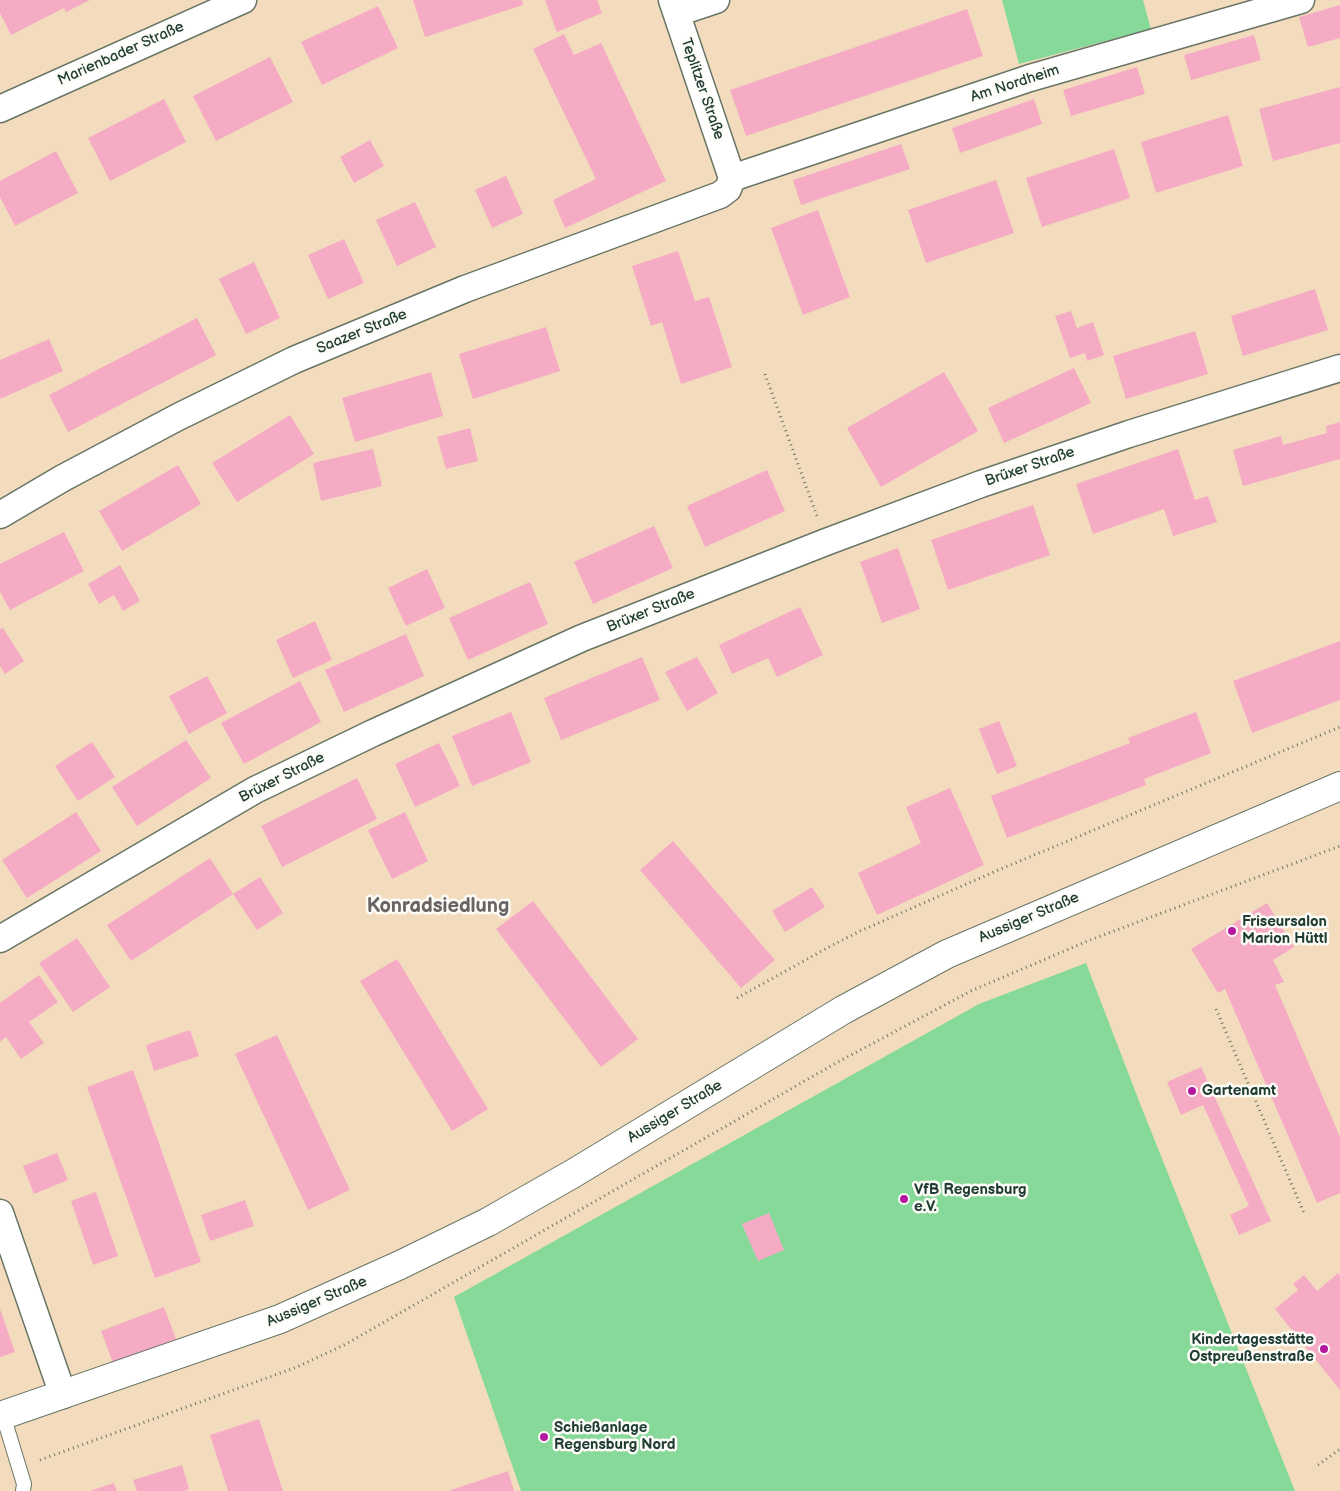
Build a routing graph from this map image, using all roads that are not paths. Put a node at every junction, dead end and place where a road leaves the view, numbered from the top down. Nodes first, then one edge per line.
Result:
1 (243, 0) edge
2 (716, 0) edge
3 (1300, 0) edge
4 (674, 7) edge
5 (0, 109) edge
6 (732, 178) junction
7 (1340, 368) edge
8 (0, 516) edge
9 (1340, 786) edge
10 (0, 939) edge
11 (0, 1213) edge
12 (63, 1395) junction
13 (1, 1416) edge
14 (23, 1491) edge

1 - 5 street, Marienbader Straße
2 - 4 street
3 - 6 street, Am Nordheim
4 - 6 street, Teplitzer Straße
6 - 8 street, Saazer Straße
7 - 10 street, Brüxer Straße
9 - 12 street, Aussiger Straße
11 - 12 street
12 - 13 street, Aussiger Straße
13 - 14 lane

